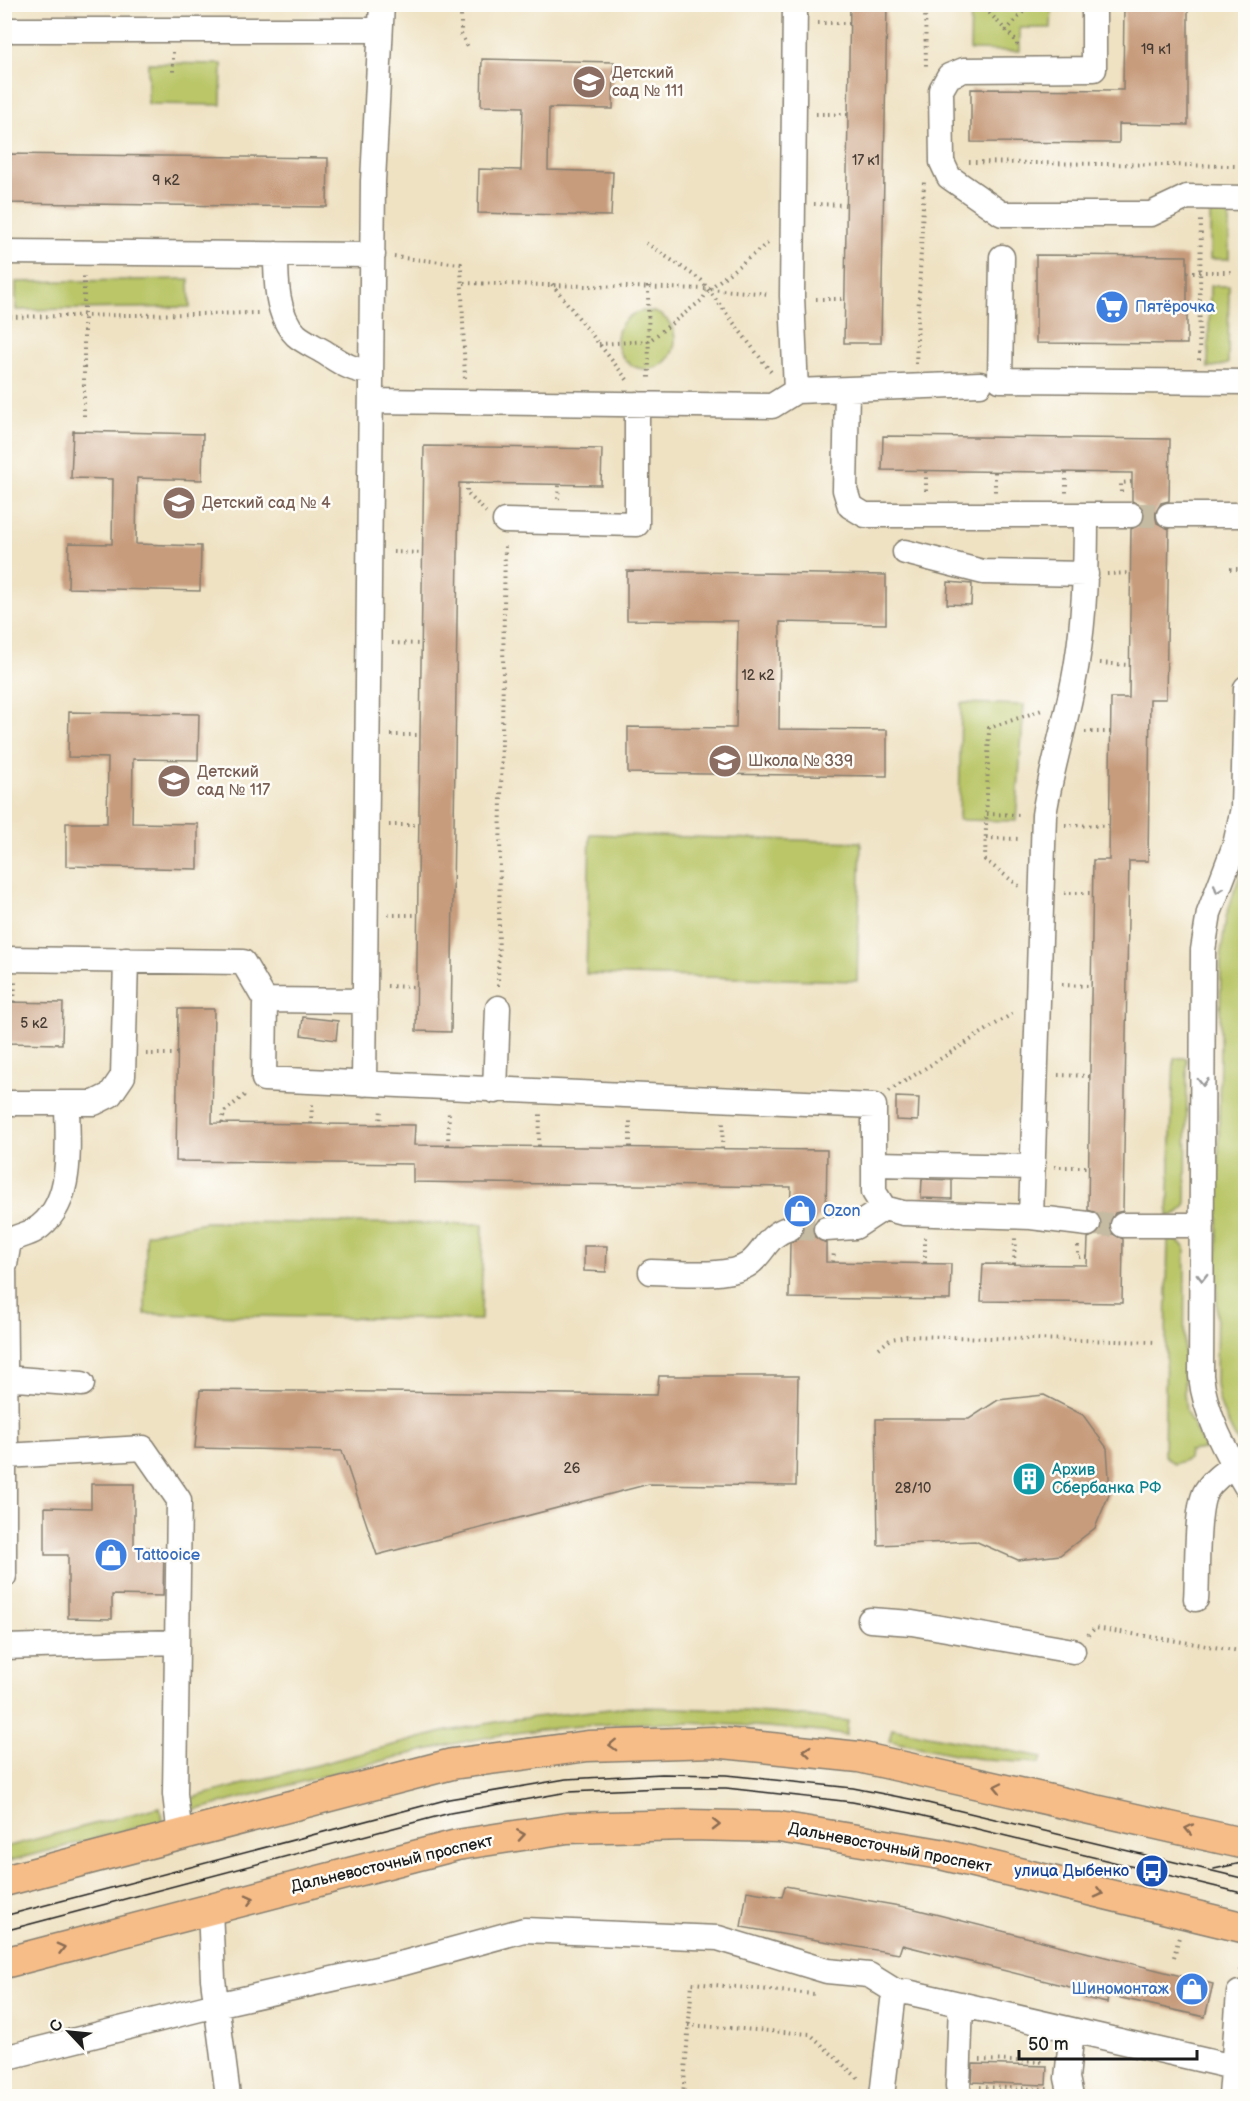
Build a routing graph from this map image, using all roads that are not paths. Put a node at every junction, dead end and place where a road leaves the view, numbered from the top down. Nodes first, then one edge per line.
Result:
1 (382, 4) edge
2 (1094, 4) edge
3 (795, 13) edge
4 (4, 30) edge
5 (380, 30) junction
6 (1245, 198) edge
7 (4, 252) edge
8 (276, 254) junction
9 (373, 255) junction
10 (1002, 257) dead end
11 (371, 372) junction
12 (1245, 382) edge
13 (980, 384) dead end
14 (796, 391) junction
15 (847, 391) junction
16 (371, 401) junction
17 (637, 405) junction
18 (1086, 515) junction
19 (1131, 515) tunnel mouth
20 (1169, 515) tunnel mouth
21 (1245, 515) edge
22 (505, 521) road end
23 (905, 552) dead end
24 (1086, 574) junction
25 (1245, 688) edge
26 (4, 959) edge
27 (126, 960) junction
28 (265, 1000) junction
29 (365, 1001) junction
30 (498, 1008) road end
31 (364, 1084) junction
32 (495, 1091) junction
33 (4, 1103) edge
34 (67, 1103) junction
35 (874, 1164) junction
36 (1033, 1167) junction
37 (884, 1208) junction
38 (1031, 1216) junction
39 (1088, 1224) tunnel mouth
40 (1202, 1224) junction
41 (1123, 1225) tunnel mouth
42 (790, 1228) tunnel mouth
43 (826, 1229) tunnel mouth
44 (5, 1265) edge
45 (651, 1272) dead end
46 (5, 1378) edge
47 (82, 1384) dead end
48 (5, 1456) edge
49 (1239, 1476) edge
50 (4, 1576) edge
51 (1196, 1599) dead end
52 (870, 1620) dead end
53 (177, 1642) junction
54 (4, 1647) edge
55 (1073, 1652) road end
56 (180, 1836) junction
57 (1245, 1844) edge
58 (4, 1881) edge
59 (210, 1909) junction
60 (1245, 1928) edge
61 (4, 1963) edge
62 (898, 1993) junction
63 (1239, 1993) dead end
64 (961, 2004) junction
65 (216, 2005) junction
66 (1072, 2030) junction
67 (4, 2058) edge
68 (1233, 2067) junction
69 (958, 2086) road end
70 (1070, 2093) edge
71 (228, 2097) edge
72 (882, 2097) edge
73 (1231, 2097) edge

1 - 5 street
2 - 6 street
3 - 14 street
4 - 5 street
5 - 9 street
7 - 8 street
8 - 9 street
8 - 11 street
9 - 11 street
10 - 12 street
11 - 16 street
13 - 15 street
14 - 15 street
14 - 17 street
15 - 18 street
16 - 17 street
16 - 29 street
17 - 22 street
18 - 19 street
18 - 24 street
20 - 21 street
23 - 24 street
24 - 36 street
25 -> 40 street
26 - 27 street
27 - 28 street
27 - 34 street
28 - 29 street
28 - 31 street
29 - 31 street
30 - 32 street
31 - 32 street
32 - 35 street
33 - 34 street
34 - 44 street
35 - 36 street
35 - 37 street
36 - 38 street
37 - 38 street
37 - 43 street
38 - 39 street
40 - 41 street
40 -> 49 street
42 - 45 street
44 - 46 street
46 - 47 street
46 - 48 street
48 - 50 street
48 - 53 street
49 - 51 street
52 - 55 street
53 - 54 street
53 - 56 street
57 -> 56 main road
56 - 58 main road
59 -> 60 main road, Дальневосточный проспект
61 -> 59 main road, Дальневосточный проспект
59 - 65 street
62 - 64 street
62 - 65 street
62 - 72 street
63 - 68 street
64 - 66 street
64 - 69 street
65 - 67 street
65 - 71 street
66 - 68 street
66 - 70 street
68 - 73 street

